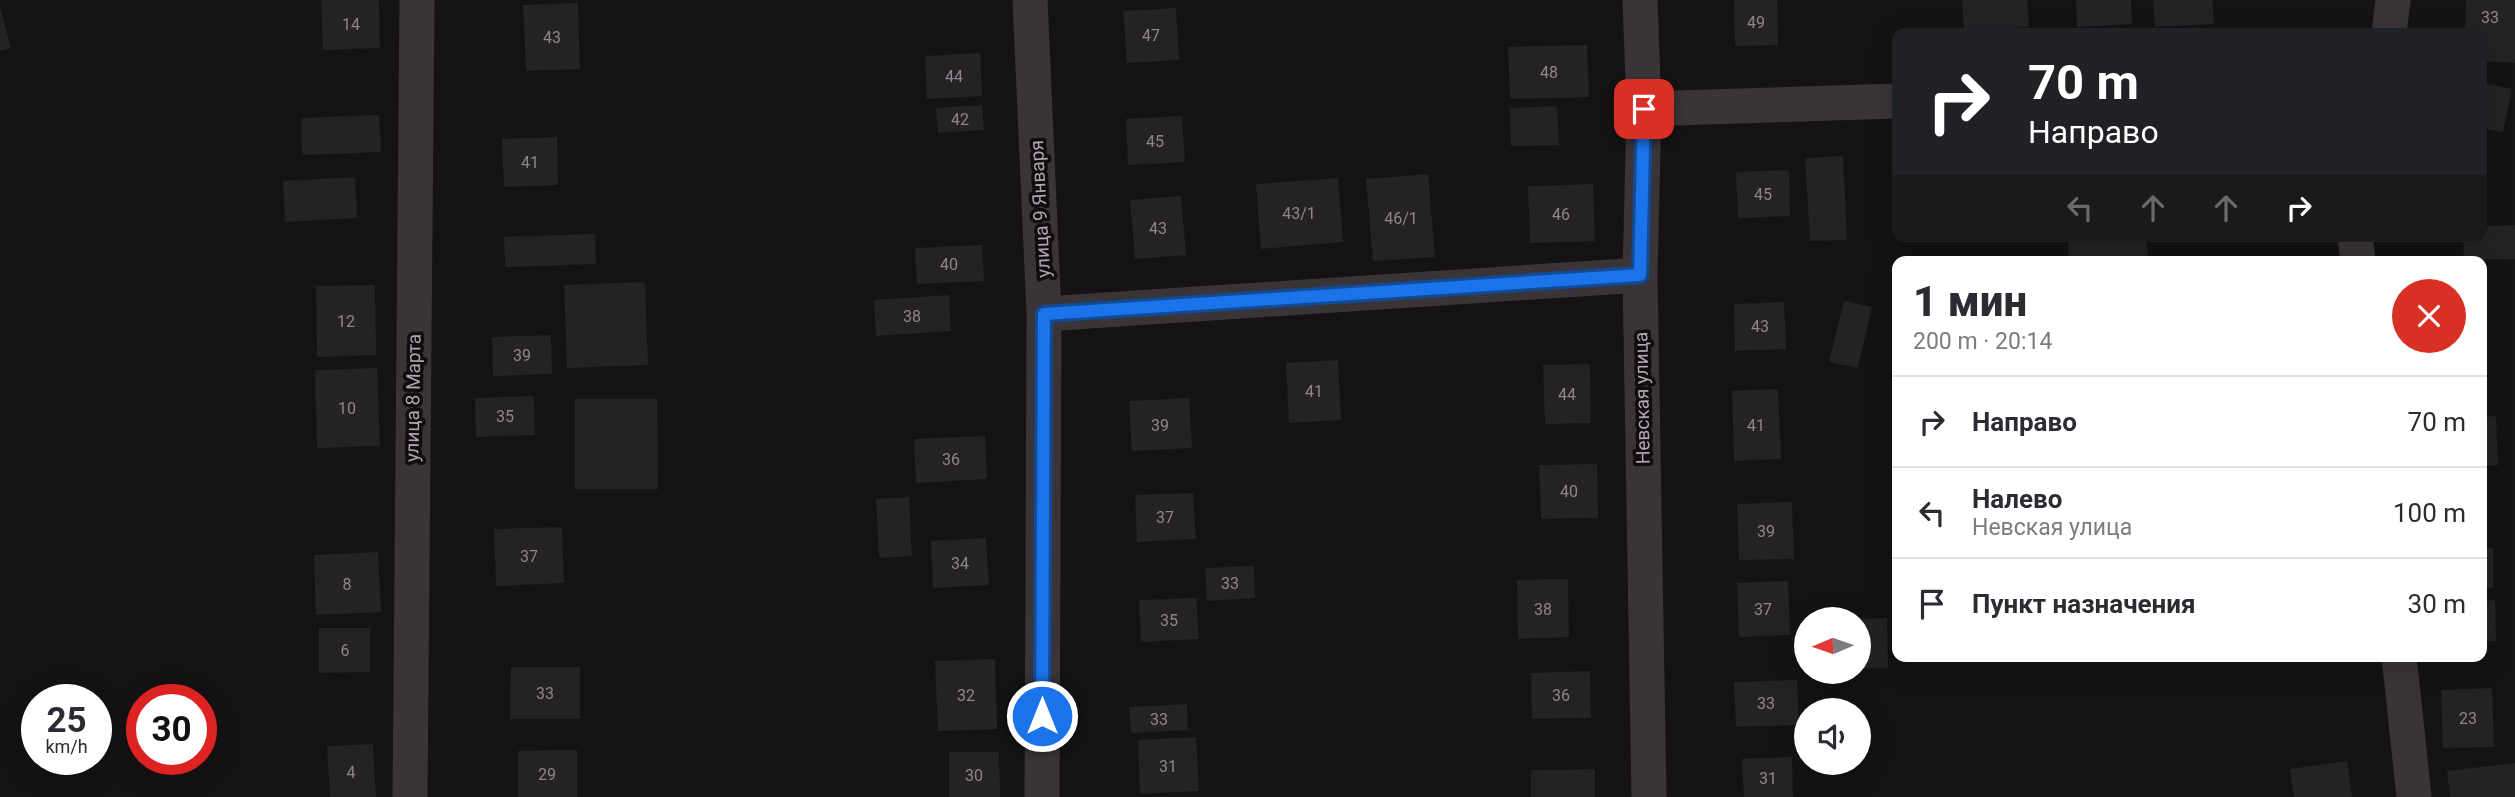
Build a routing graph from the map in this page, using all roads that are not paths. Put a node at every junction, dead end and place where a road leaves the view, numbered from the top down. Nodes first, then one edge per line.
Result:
1 (417, 0) edge
2 (1030, 0) edge
3 (1640, 0) edge
4 (2393, 0) edge
5 (2390, 28) edge
6 (1892, 101) edge
7 (1644, 109) junction
8 (1640, 275) junction
9 (1044, 314) junction
10 (2400, 662) edge
11 (410, 797) edge
12 (1042, 797) edge
13 (1649, 797) edge
14 (2414, 797) edge

1 - 11 street, улица 8 Марта
2 - 9 street, улица 9 Января
3 - 7 street, Невская улица
4 - 5 street
6 - 7 street
7 - 8 street, Невская улица
8 - 9 street
8 - 13 street, Невская улица
9 - 12 street, улица 9 Января
10 - 14 street

